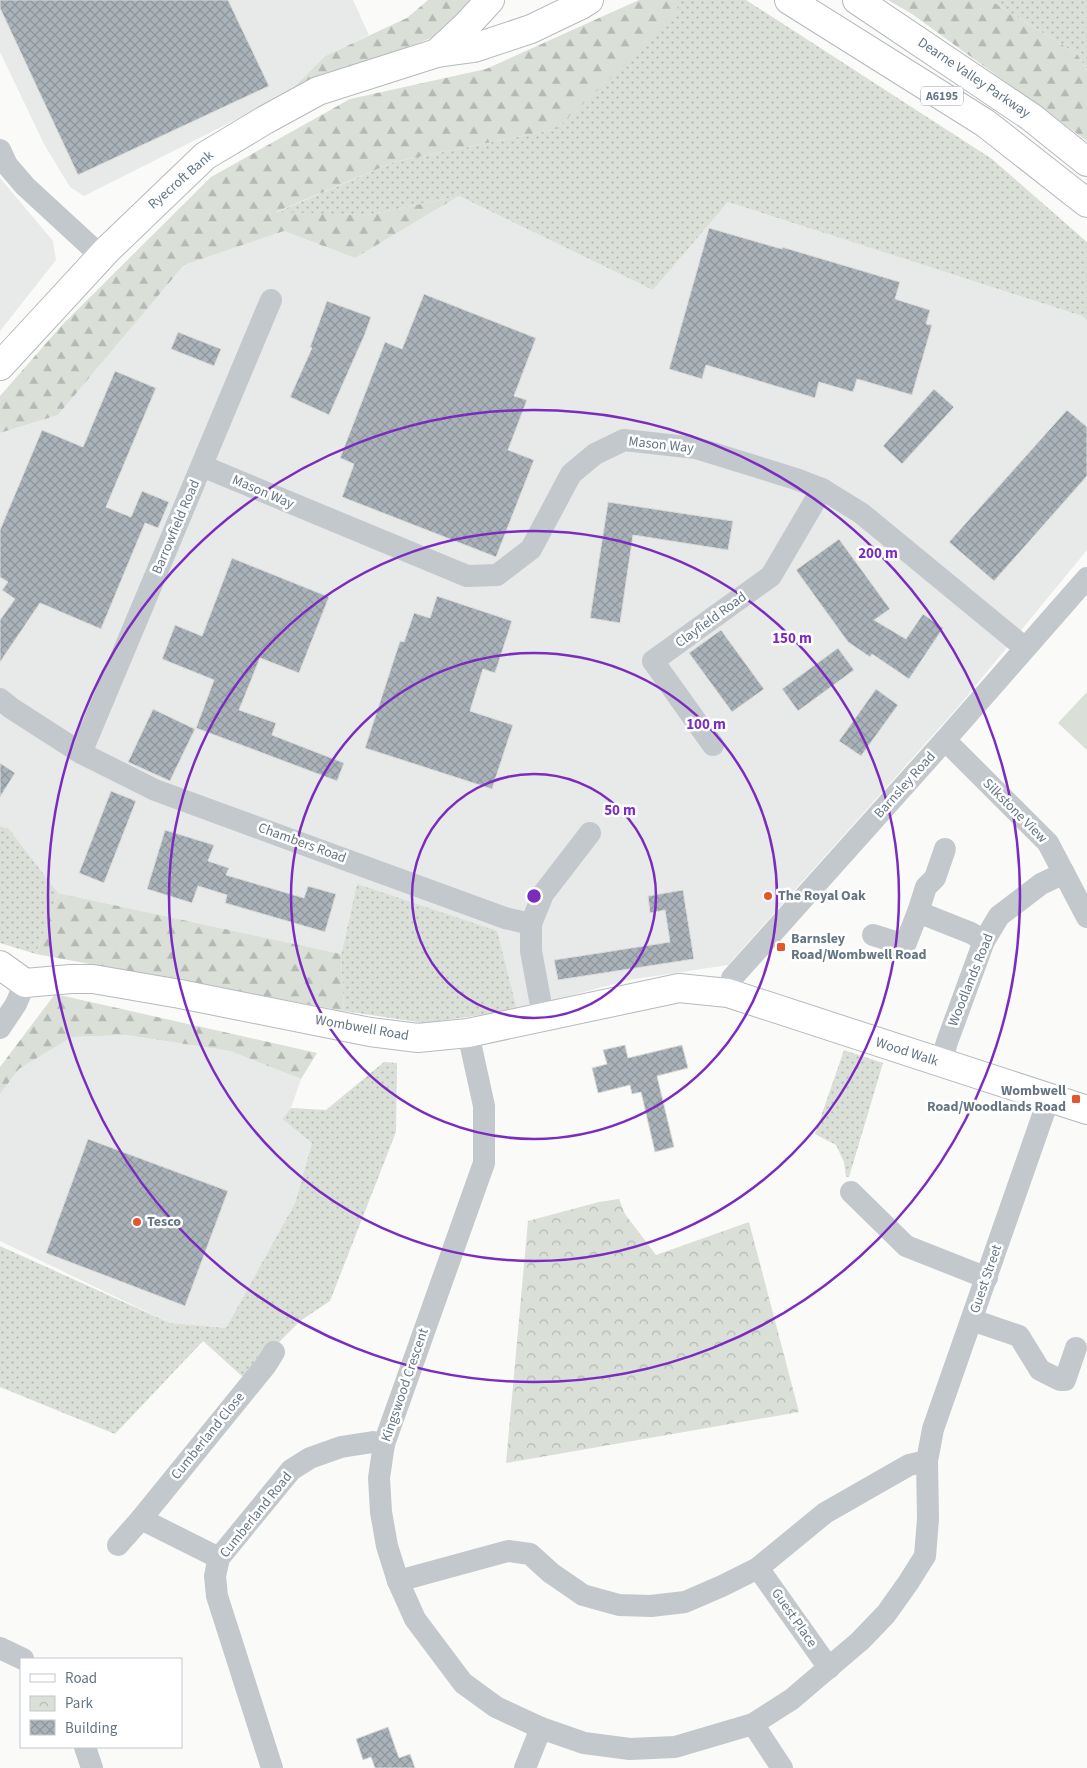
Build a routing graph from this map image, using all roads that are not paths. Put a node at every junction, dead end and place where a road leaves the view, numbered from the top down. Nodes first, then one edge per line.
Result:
1 (490, 0) edge
2 (589, 0) edge
3 (789, 0) edge
4 (857, 0) edge
5 (437, 53) junction
6 (0, 150) edge
7 (1087, 162) edge
8 (1087, 203) edge
9 (101, 256) junction
10 (271, 300) dead end
11 (0, 366) edge
12 (202, 466) junction
13 (822, 490) junction
14 (1087, 578) edge
15 (1025, 648) junction
16 (0, 699) edge
17 (945, 740) junction
18 (713, 745) dead end
19 (81, 753) junction
20 (590, 833) dead end
21 (945, 849) dead end
22 (1064, 873) junction
23 (918, 912) junction
24 (1087, 916) edge
25 (530, 924) junction
26 (872, 934) dead end
27 (984, 941) junction
28 (0, 965) edge
29 (25, 983) junction
30 (728, 993) junction
31 (543, 1016) junction
32 (0, 1028) edge
33 (468, 1033) junction
34 (941, 1063) junction
35 (1049, 1098) junction
36 (1087, 1110) edge
37 (851, 1192) dead end
38 (987, 1278) junction
39 (972, 1320) junction
40 (1076, 1348) dead end
41 (274, 1352) dead end
42 (384, 1444) junction
43 (927, 1461) junction
44 (141, 1519) junction
45 (118, 1545) dead end
46 (219, 1558) junction
47 (758, 1568) junction
48 (398, 1582) junction
49 (0, 1648) edge
50 (22, 1658) edge
51 (829, 1668) junction
52 (753, 1724) junction
53 (542, 1728) junction
54 (85, 1748) edge
55 (92, 1768) edge
56 (272, 1768) edge
57 (525, 1768) edge
58 (782, 1768) edge

1 - 5 main road, Ryecroft Bank
2 - 5 main road, Ryecroft Bank
3 - 8 main road, A6195
4 - 7 main road, Dearne Valley Parkway / A6195
5 - 9 main road, Ryecroft Bank
6 - 9 street
9 - 11 main road, Ryecroft Bank
10 - 12 street, Barrowfield Road
12 - 13 street, Mason Way
12 - 19 street, Barrowfield Road
13 - 15 street, Mason Way
13 - 18 street, Clayfield Road
14 - 15 street, Barnsley Road
15 - 17 street, Barnsley Road
16 - 19 street, Chambers Road
17 - 22 street, Silkstone View
17 - 30 street, Barnsley Road
19 - 25 street, Chambers Road
20 - 25 street
21 - 23 street
22 - 24 street, Silkstone View
22 - 27 street, Woodlands Road
23 - 26 street
23 - 27 street
25 - 31 street
27 - 34 street, Woodlands Road
28 - 29 main road
29 - 32 street
29 - 33 main road, Wombwell Road
30 - 31 main road, Wombwell Road
30 - 34 main road, Wood Walk
31 - 33 main road, Wombwell Road
33 - 42 street, Kingswood Crescent
34 - 35 main road, Wood Walk
35 - 36 main road, Wood Walk
35 - 38 street, Guest Street
37 - 38 street
38 - 39 street, Guest Street
39 - 40 street
39 - 43 street, Guest Street
41 - 44 street, Cumberland Close
42 - 46 street, Cumberland Road
42 - 48 street, Kingswood Crescent
43 - 47 street
43 - 51 street, Guest Street
44 - 45 street, Cumberland Close
44 - 46 street
46 - 56 street, Cumberland Road
47 - 48 street
47 - 51 street, Guest Place
48 - 53 street, Kingswood Crescent
49 - 50 street
51 - 52 street, Kingswood Crescent
52 - 53 street, Kingswood Crescent
52 - 58 street
53 - 57 street
54 - 55 street

